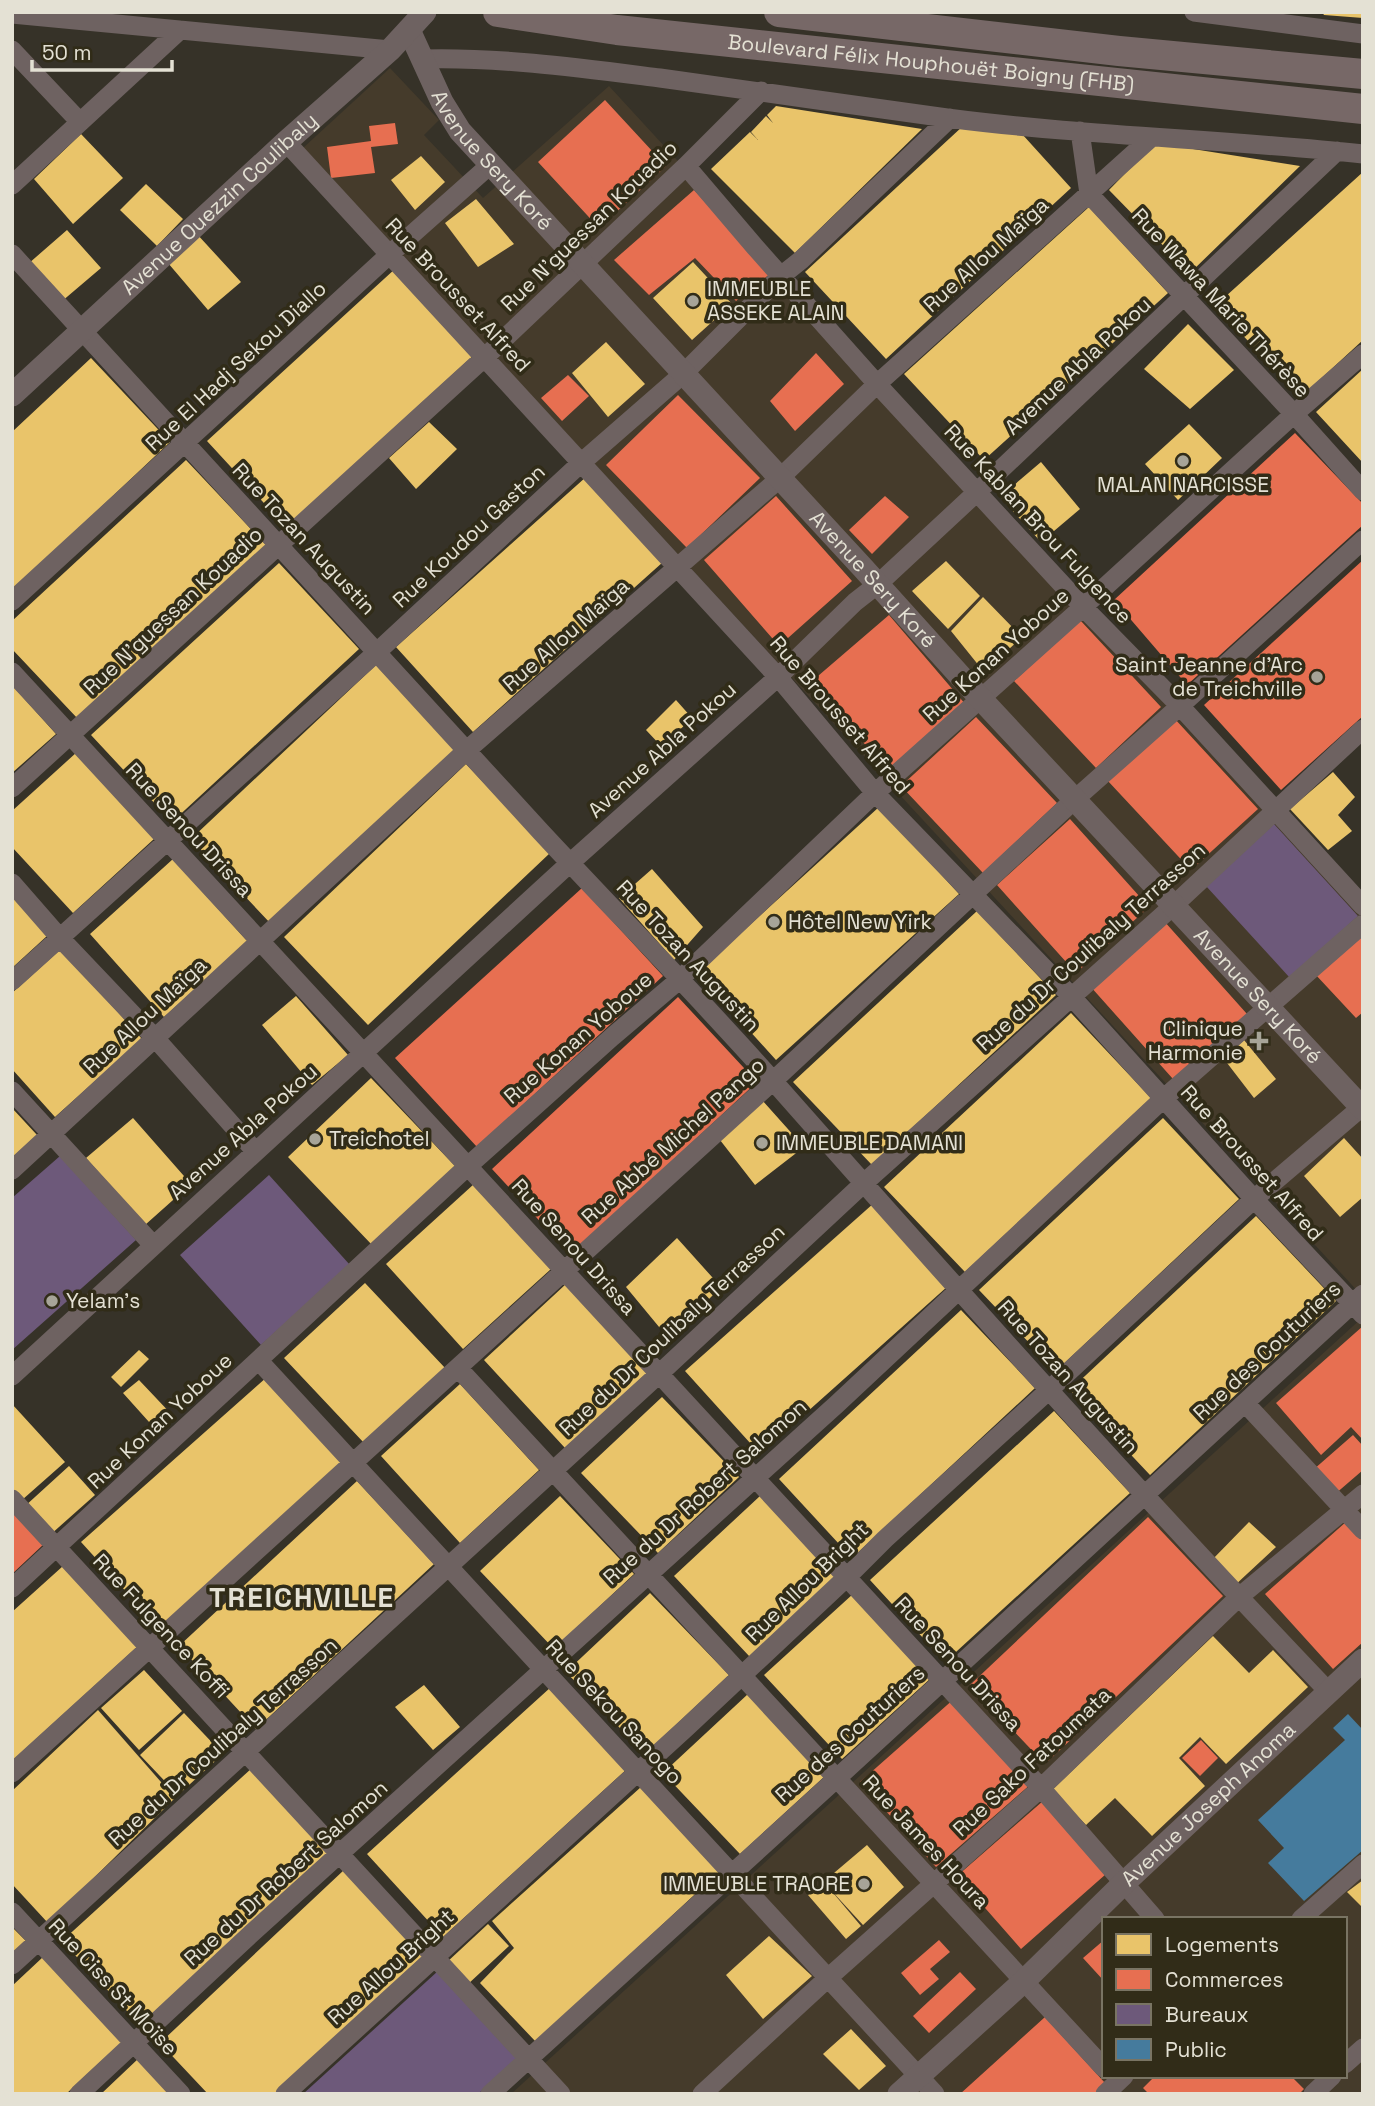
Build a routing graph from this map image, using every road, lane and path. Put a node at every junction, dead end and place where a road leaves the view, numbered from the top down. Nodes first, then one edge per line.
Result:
1 (425, 12) edge
2 (498, 12) edge
3 (779, 12) edge
4 (1194, 12) edge
5 (12, 14) edge
6 (1276, 17) edge
7 (180, 30) junction
8 (409, 30) junction
9 (1363, 34) edge
10 (12, 50) edge
11 (390, 50) junction
12 (423, 59) junction
13 (1363, 74) edge
14 (761, 91) junction
15 (1363, 109) edge
16 (950, 118) junction
17 (80, 122) junction
18 (1080, 131) junction
19 (1152, 137) junction
20 (286, 142) junction
21 (1337, 151) junction
22 (1363, 154) edge
23 (491, 165) junction
24 (686, 166) junction
25 (12, 185) edge
26 (1088, 194) junction
27 (12, 254) edge
28 (390, 254) junction
29 (583, 264) junction
30 (781, 276) junction
31 (1184, 298) junction
32 (83, 331) junction
33 (1363, 354) edge
34 (484, 358) junction
35 (683, 374) junction
36 (877, 384) junction
37 (12, 395) edge
38 (1294, 414) junction
39 (186, 443) junction
40 (582, 464) junction
41 (779, 478) junction
42 (1363, 491) edge
43 (977, 492) junction
44 (1363, 540) edge
45 (278, 545) junction
46 (678, 568) junction
47 (878, 584) junction
48 (12, 601) edge
49 (1083, 607) junction
50 (377, 652) junction
51 (12, 672) edge
52 (778, 677) junction
53 (981, 699) junction
54 (1180, 706) junction
55 (1363, 729) edge
56 (71, 735) junction
57 (467, 750) junction
58 (12, 789) edge
59 (876, 793) junction
60 (1074, 800) junction
61 (1274, 809) junction
62 (167, 840) junction
63 (570, 863) junction
64 (12, 883) edge
65 (974, 893) junction
66 (1173, 906) junction
67 (1363, 906) edge
68 (1363, 924) edge
69 (60, 938) junction
70 (260, 941) junction
71 (679, 980) junction
72 (12, 981) edge
73 (1071, 996) junction
74 (1269, 1007) junction
75 (155, 1038) junction
76 (363, 1054) junction
77 (773, 1081) junction
78 (12, 1091) edge
79 (1163, 1099) junction
80 (1362, 1107) edge
81 (52, 1133) junction
82 (256, 1152) junction
83 (468, 1166) junction
84 (12, 1170) edge
85 (864, 1183) junction
86 (1254, 1199) junction
87 (153, 1245) junction
88 (565, 1271) junction
89 (958, 1289) junction
90 (1359, 1304) edge
91 (260, 1361) junction
92 (458, 1368) junction
93 (659, 1374) junction
94 (12, 1376) edge
95 (1048, 1391) junction
96 (1245, 1403) junction
97 (354, 1464) junction
98 (553, 1471) junction
99 (755, 1477) junction
100 (1363, 1494) edge
101 (1145, 1495) junction
102 (12, 1499) edge
103 (1345, 1510) junction
104 (1363, 1530) edge
105 (57, 1547) junction
106 (449, 1567) junction
107 (648, 1575) junction
108 (847, 1577) junction
109 (12, 1588) edge
110 (1239, 1597) junction
111 (150, 1648) junction
112 (1363, 1660) edge
113 (544, 1670) junction
114 (743, 1675) junction
115 (942, 1681) junction
116 (1328, 1691) junction
117 (246, 1751) junction
118 (637, 1771) junction
119 (12, 1773) edge
120 (836, 1779) junction
121 (1041, 1788) junction
122 (340, 1853) junction
123 (1363, 1864) edge
124 (731, 1873) junction
125 (933, 1884) junction
126 (1123, 1884) junction
127 (12, 1912) edge
128 (1152, 1917) edge
129 (1303, 1917) edge
130 (39, 1941) junction
131 (436, 1957) junction
132 (12, 1965) edge
133 (828, 1978) junction
134 (1024, 1981) junction
135 (134, 2042) junction
136 (1363, 2048) edge
137 (530, 2059) junction
138 (1347, 2062) edge
139 (1102, 2068) edge
140 (918, 2076) junction
141 (79, 2094) edge
142 (181, 2094) edge
143 (285, 2094) edge
144 (490, 2094) edge
145 (561, 2094) edge
146 (702, 2094) edge
147 (899, 2094) edge
148 (935, 2094) edge

1 - 8 street, Avenue Ouezzin Coulibaly
2 - 15 main road, Boulevard Félix Houphouët Boigny (FHB)
3 - 13 main road, Boulevard Félix Houphouët Boigny (FHB)
4 - 6 street
5 - 7 street
6 - 9 street
7 - 11 street
7 - 17 street
8 - 11 street, Avenue Ouezzin Coulibaly
8 - 12 street, Avenue Sery Koré
10 - 17 street
11 - 20 street, Avenue Ouezzin Coulibaly
12 - 14 street
12 - 23 street, Avenue Sery Koré
14 - 16 street
14 - 24 street, Rue N'guessan Kouadio
16 - 18 street
16 - 30 street, Rue Koudou Gaston
17 - 25 street
18 - 19 street
18 - 26 street
19 - 21 street
19 - 26 street, Rue Allou Maïga
20 - 28 street, Rue Brousset Alfred
20 - 32 street, Avenue Ouezzin Coulibaly
21 - 22 street
21 - 31 street, Avenue Abla Pokou
23 - 28 street, Rue El Hadj Sekou Diallo
23 - 29 street, Avenue Sery Koré
24 - 29 street, Rue N'guessan Kouadio
24 - 30 street, Rue Kablan Brou Fulgence
26 - 31 street, Rue Wawa Marie Thérèse
26 - 36 street, Rue Allou Maïga
27 - 32 street, Rue Tozan Augustin
28 - 34 street, Rue Brousset Alfred
28 - 39 street, Rue El Hadj Sekou Diallo
29 - 34 street, Rue N'guessan Kouadio
29 - 35 street, Avenue Sery Koré
30 - 35 street, Rue Koudou Gaston
30 - 36 street, Rue Kablan Brou Fulgence
31 - 38 street, Rue Wawa Marie Thérèse
31 - 43 street, Avenue Abla Pokou
32 - 37 street, Avenue Ouezzin Coulibaly
32 - 39 street, Rue Tozan Augustin
33 - 38 street, Rue Konan Yoboue
34 - 40 street, Rue Brousset Alfred
34 - 45 street, Rue N'guessan Kouadio
35 - 40 street, Rue Koudou Gaston
35 - 41 street, Avenue Sery Koré
36 - 41 street, Rue Allou Maïga
36 - 43 street, Rue Kablan Brou Fulgence
38 - 42 street, Rue Wawa Marie Thérèse
38 - 49 street, Rue Konan Yoboue
39 - 45 street, Rue Tozan Augustin
39 - 48 street, Rue El Hadj Sekou Diallo
40 - 46 street, Rue Brousset Alfred
40 - 50 street, Rue Koudou Gaston
41 - 46 street, Rue Allou Maïga
41 - 47 street, Avenue Sery Koré
43 - 47 street, Avenue Abla Pokou
43 - 49 street, Rue Kablan Brou Fulgence
44 - 54 street, Rue Abbé Michel Pango
45 - 50 street, Rue Tozan Augustin
45 - 56 street, Rue N'guessan Kouadio
46 - 52 street, Rue Brousset Alfred
46 - 57 street, Rue Allou Maïga
47 - 52 street, Avenue Abla Pokou
47 - 53 street, Avenue Sery Koré
49 - 53 street, Rue Konan Yoboue
49 - 54 street, Rue Kablan Brou Fulgence
50 - 57 street, Rue Tozan Augustin
50 - 62 street, Rue Koudou Gaston
51 - 56 street, Rue Senou Drissa
52 - 59 street, Rue Brousset Alfred
52 - 63 street, Avenue Abla Pokou
53 - 59 street, Rue Konan Yoboue
53 - 60 street, Avenue Sery Koré
54 - 60 street, Rue Abbé Michel Pango
54 - 61 street, Rue Kablan Brou Fulgence
55 - 61 street, Rue du Dr Coulibaly Terrasson
56 - 58 street, Rue N'guessan Kouadio
56 - 62 street, Rue Senou Drissa
57 - 63 street, Rue Tozan Augustin
57 - 70 street, Rue Allou Maïga
59 - 65 street, Rue Brousset Alfred
59 - 71 street, Rue Konan Yoboue
60 - 65 street, Rue Abbé Michel Pango
60 - 66 street, Avenue Sery Koré
61 - 66 street, Rue du Dr Coulibaly Terrasson
61 - 67 street, Rue Kablan Brou Fulgence
62 - 69 street, Rue Koudou Gaston
62 - 70 street, Rue Senou Drissa
63 - 71 street, Rue Tozan Augustin
63 - 76 street, Avenue Abla Pokou
64 - 69 street
65 - 73 street, Rue Brousset Alfred
65 - 77 street, Rue Abbé Michel Pango
66 - 73 street, Rue du Dr Coulibaly Terrasson
66 - 74 street, Avenue Sery Koré
68 - 74 street, Rue du Dr Robert Salomon
69 - 72 street, Rue Koudou Gaston
69 - 75 street
70 - 75 street, Rue Allou Maïga
70 - 76 street, Rue Senou Drissa
71 - 77 street, Rue Tozan Augustin
71 - 83 street, Rue Konan Yoboue
73 - 79 street, Rue Brousset Alfred
73 - 85 street, Rue du Dr Coulibaly Terrasson
74 - 79 street, Rue du Dr Robert Salomon
74 - 80 street, Avenue Sery Koré
75 - 81 street, Rue Allou Maïga
75 - 82 street
76 - 82 street, Avenue Abla Pokou
76 - 83 street, Rue Senou Drissa
77 - 85 street, Rue Tozan Augustin
77 - 88 street, Rue Abbé Michel Pango
78 - 81 street
79 - 86 street, Rue Brousset Alfred
79 - 89 street, Rue du Dr Robert Salomon
80 - 86 street, Rue Allou Bright
81 - 84 street, Rue Allou Maïga
81 - 87 street
82 - 87 street, Avenue Abla Pokou
83 - 88 street, Rue Senou Drissa
83 - 91 street, Rue Konan Yoboue
85 - 89 street, Rue Tozan Augustin
85 - 93 street, Rue du Dr Coulibaly Terrasson
86 - 90 street, Rue Brousset Alfred
86 - 95 street, Rue Allou Bright
87 - 94 street, Avenue Abla Pokou
88 - 92 street, Rue Abbé Michel Pango
88 - 93 street, Rue Senou Drissa
89 - 95 street, Rue Tozan Augustin
89 - 99 street, Rue du Dr Robert Salomon
90 - 96 street, Rue des Couturiers
91 - 97 street, Rue Sekou Sanogo
91 - 105 street, Rue Konan Yoboue
92 - 97 street, Rue Abbé Michel Pango
92 - 98 street, Rue James Houra
93 - 98 street, Rue du Dr Coulibaly Terrasson
93 - 99 street, Rue Senou Drissa
95 - 101 street, Rue Tozan Augustin
95 - 108 street, Rue Allou Bright
96 - 101 street, Rue des Couturiers
96 - 103 street
97 - 106 street, Rue Sekou Sanogo
97 - 111 street, Rue Abbé Michel Pango
98 - 106 street, Rue du Dr Coulibaly Terrasson
98 - 107 street, Rue James Houra
99 - 107 street, Rue du Dr Robert Salomon
99 - 108 street, Rue Senou Drissa
100 - 103 street, Rue Sako Fatoumata
101 - 110 street, Rue Tozan Augustin
101 - 115 street, Rue des Couturiers
102 - 105 street, Rue Fulgence Koffi
103 - 104 street
103 - 110 street, Rue Sako Fatoumata
105 - 109 street, Rue Konan Yoboue
105 - 111 street, Rue Fulgence Koffi
106 - 113 street, Rue Sekou Sanogo
106 - 117 street, Rue du Dr Coulibaly Terrasson
107 - 113 street, Rue du Dr Robert Salomon
107 - 114 street, Rue James Houra
108 - 114 street, Rue Allou Bright
108 - 115 street, Rue Senou Drissa
110 - 116 street, Rue Tozan Augustin
110 - 121 street, Rue Sako Fatoumata
111 - 117 street, Rue Fulgence Koffi
111 - 119 street, Rue Abbé Michel Pango
112 - 116 street, Avenue Joseph Anoma
113 - 118 street, Rue Sekou Sanogo
113 - 122 street, Rue du Dr Robert Salomon
114 - 118 street, Rue Allou Bright
114 - 120 street, Rue James Houra
115 - 120 street, Rue des Couturiers
115 - 121 street, Rue Senou Drissa
116 - 126 street, Avenue Joseph Anoma
117 - 122 street, Rue Fulgence Koffi
117 - 130 street, Rue du Dr Coulibaly Terrasson
118 - 124 street, Rue Sekou Sanogo
118 - 131 street, Rue Allou Bright
120 - 124 street, Rue des Couturiers
120 - 125 street, Rue James Houra
121 - 125 street, Rue Sako Fatoumata
121 - 126 street, Rue Senou Drissa
122 - 131 street, Rue Fulgence Koffi
122 - 135 street, Rue du Dr Robert Salomon
123 - 129 street
124 - 133 street, Rue Sekou Sanogo
124 - 137 street, Rue des Couturiers
125 - 133 street, Rue Sako Fatoumata
125 - 134 street, Rue James Houra
126 - 128 street, Rue Senou Drissa
126 - 134 street, Avenue Joseph Anoma
127 - 130 street, Rue Ciss St Moïse
130 - 132 street, Rue du Dr Coulibaly Terrasson
130 - 135 street, Rue Ciss St Moïse
131 - 137 street, Rue Fulgence Koffi
131 - 143 street, Rue Allou Bright
133 - 140 street, Rue Sekou Sanogo
133 - 146 street, Rue Sako Fatoumata
134 - 139 street, Rue James Houra
134 - 140 street, Avenue Joseph Anoma
135 - 141 street, Rue du Dr Robert Salomon
135 - 142 street, Rue Ciss St Moïse
136 - 138 street
137 - 144 street, Rue des Couturiers
137 - 145 street, Rue Fulgence Koffi
140 - 147 street, Avenue Joseph Anoma
140 - 148 street, Rue Sekou Sanogo

